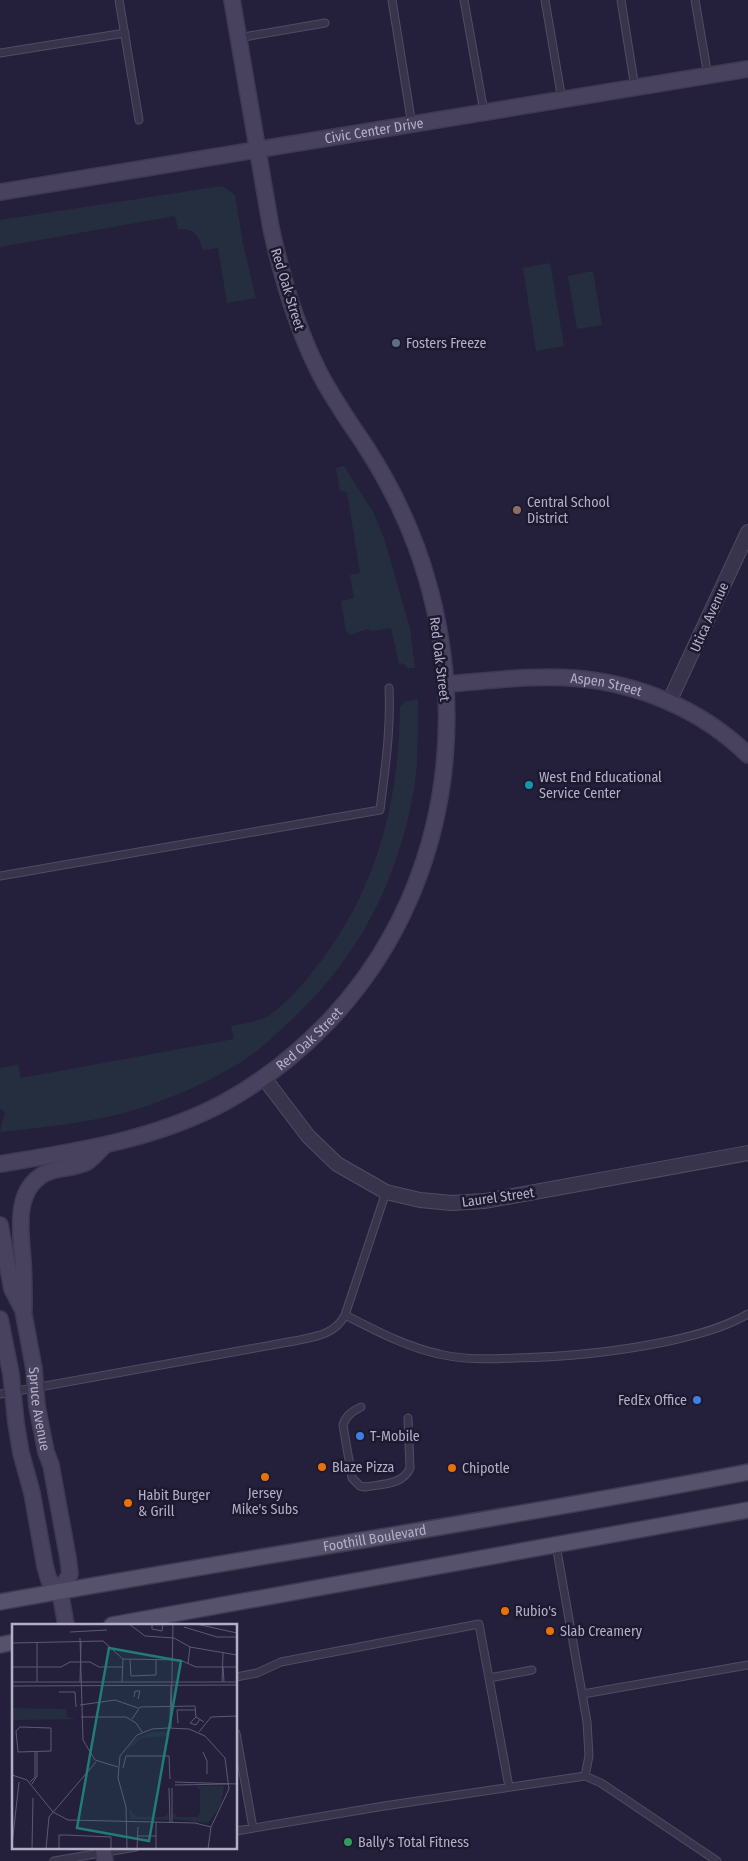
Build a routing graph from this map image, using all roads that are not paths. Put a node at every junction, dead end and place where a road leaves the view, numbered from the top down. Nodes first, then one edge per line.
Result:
1 (119, 0) edge
2 (232, 0) edge
3 (392, 0) edge
4 (464, 0) edge
5 (545, 0) edge
6 (621, 0) edge
7 (695, 0) edge
8 (325, 23) dead end
9 (125, 33) junction
10 (238, 38) junction
11 (0, 53) edge
12 (748, 69) edge
13 (708, 76) junction
14 (635, 89) junction
15 (562, 100) junction
16 (484, 112) junction
17 (139, 120) dead end
18 (412, 125) junction
19 (258, 150) junction
20 (0, 192) edge
21 (748, 532) edge
22 (446, 684) junction
23 (390, 688) dead end
24 (669, 702) junction
25 (748, 755) edge
26 (0, 876) edge
27 (264, 1078) junction
28 (105, 1145) junction
29 (748, 1154) edge
30 (0, 1164) edge
31 (386, 1192) junction
32 (0, 1225) edge
33 (24, 1310) junction
34 (748, 1314) edge
35 (345, 1315) junction
36 (0, 1319) edge
37 (36, 1388) junction
38 (7, 1392) edge
39 (361, 1407) dead end
40 (408, 1418) dead end
41 (748, 1472) edge
42 (748, 1510) edge
43 (556, 1544) junction
44 (60, 1591) junction
45 (0, 1602) edge
46 (66, 1624) edge
47 (117, 1624) edge
48 (748, 1664) edge
49 (532, 1670) dead end
50 (238, 1677) edge
51 (489, 1678) junction
52 (583, 1694) junction
53 (238, 1744) edge
54 (585, 1776) junction
55 (509, 1788) junction
56 (253, 1828) junction
57 (238, 1831) edge
58 (131, 1848) edge
59 (104, 1854) edge
60 (54, 1861) edge
61 (717, 1861) edge

1 - 9 lane
2 - 10 street, Red Oak Street
3 - 18 lane
4 - 16 lane
5 - 15 lane
6 - 14 lane
7 - 13 lane
8 - 10 lane
9 - 11 lane
9 - 17 lane
10 - 19 street, Red Oak Street
12 - 13 street, Civic Center Drive
13 - 14 street, Civic Center Drive
14 - 15 street, Civic Center Drive
15 - 16 street, Civic Center Drive
16 - 18 street, Civic Center Drive
18 - 19 street, Civic Center Drive
19 - 20 street, Civic Center Drive
19 - 22 street, Red Oak Street
21 - 24 street, Utica Avenue
22 - 24 street, Aspen Street
22 - 27 street, Red Oak Street
23 - 26 lane
24 - 25 street, Aspen Street
27 - 28 street, Red Oak Street
27 - 31 street, Laurel Street
28 - 30 street, Red Oak Street
28 - 33 street
29 - 31 street, Laurel Street
31 - 35 lane
32 - 33 street, Spruce Avenue
33 - 37 street, Spruce Avenue
34 - 35 lane
35 - 37 lane
36 - 38 street, Spruce Avenue
37 - 38 lane
37 - 44 street, Spruce Avenue
38 - 44 street, Spruce Avenue
39 - 40 lane
41 - 44 main road, Foothill Boulevard
42 - 43 main road
43 - 47 main road
43 - 52 lane
44 - 45 main road, Foothill Boulevard
44 - 46 street, Spruce Avenue
48 - 52 lane
49 - 51 lane
50 - 51 lane
51 - 55 lane
52 - 54 lane
53 - 56 lane
54 - 55 lane
54 - 61 lane
55 - 56 lane
56 - 57 lane
58 - 59 lane
59 - 60 lane

